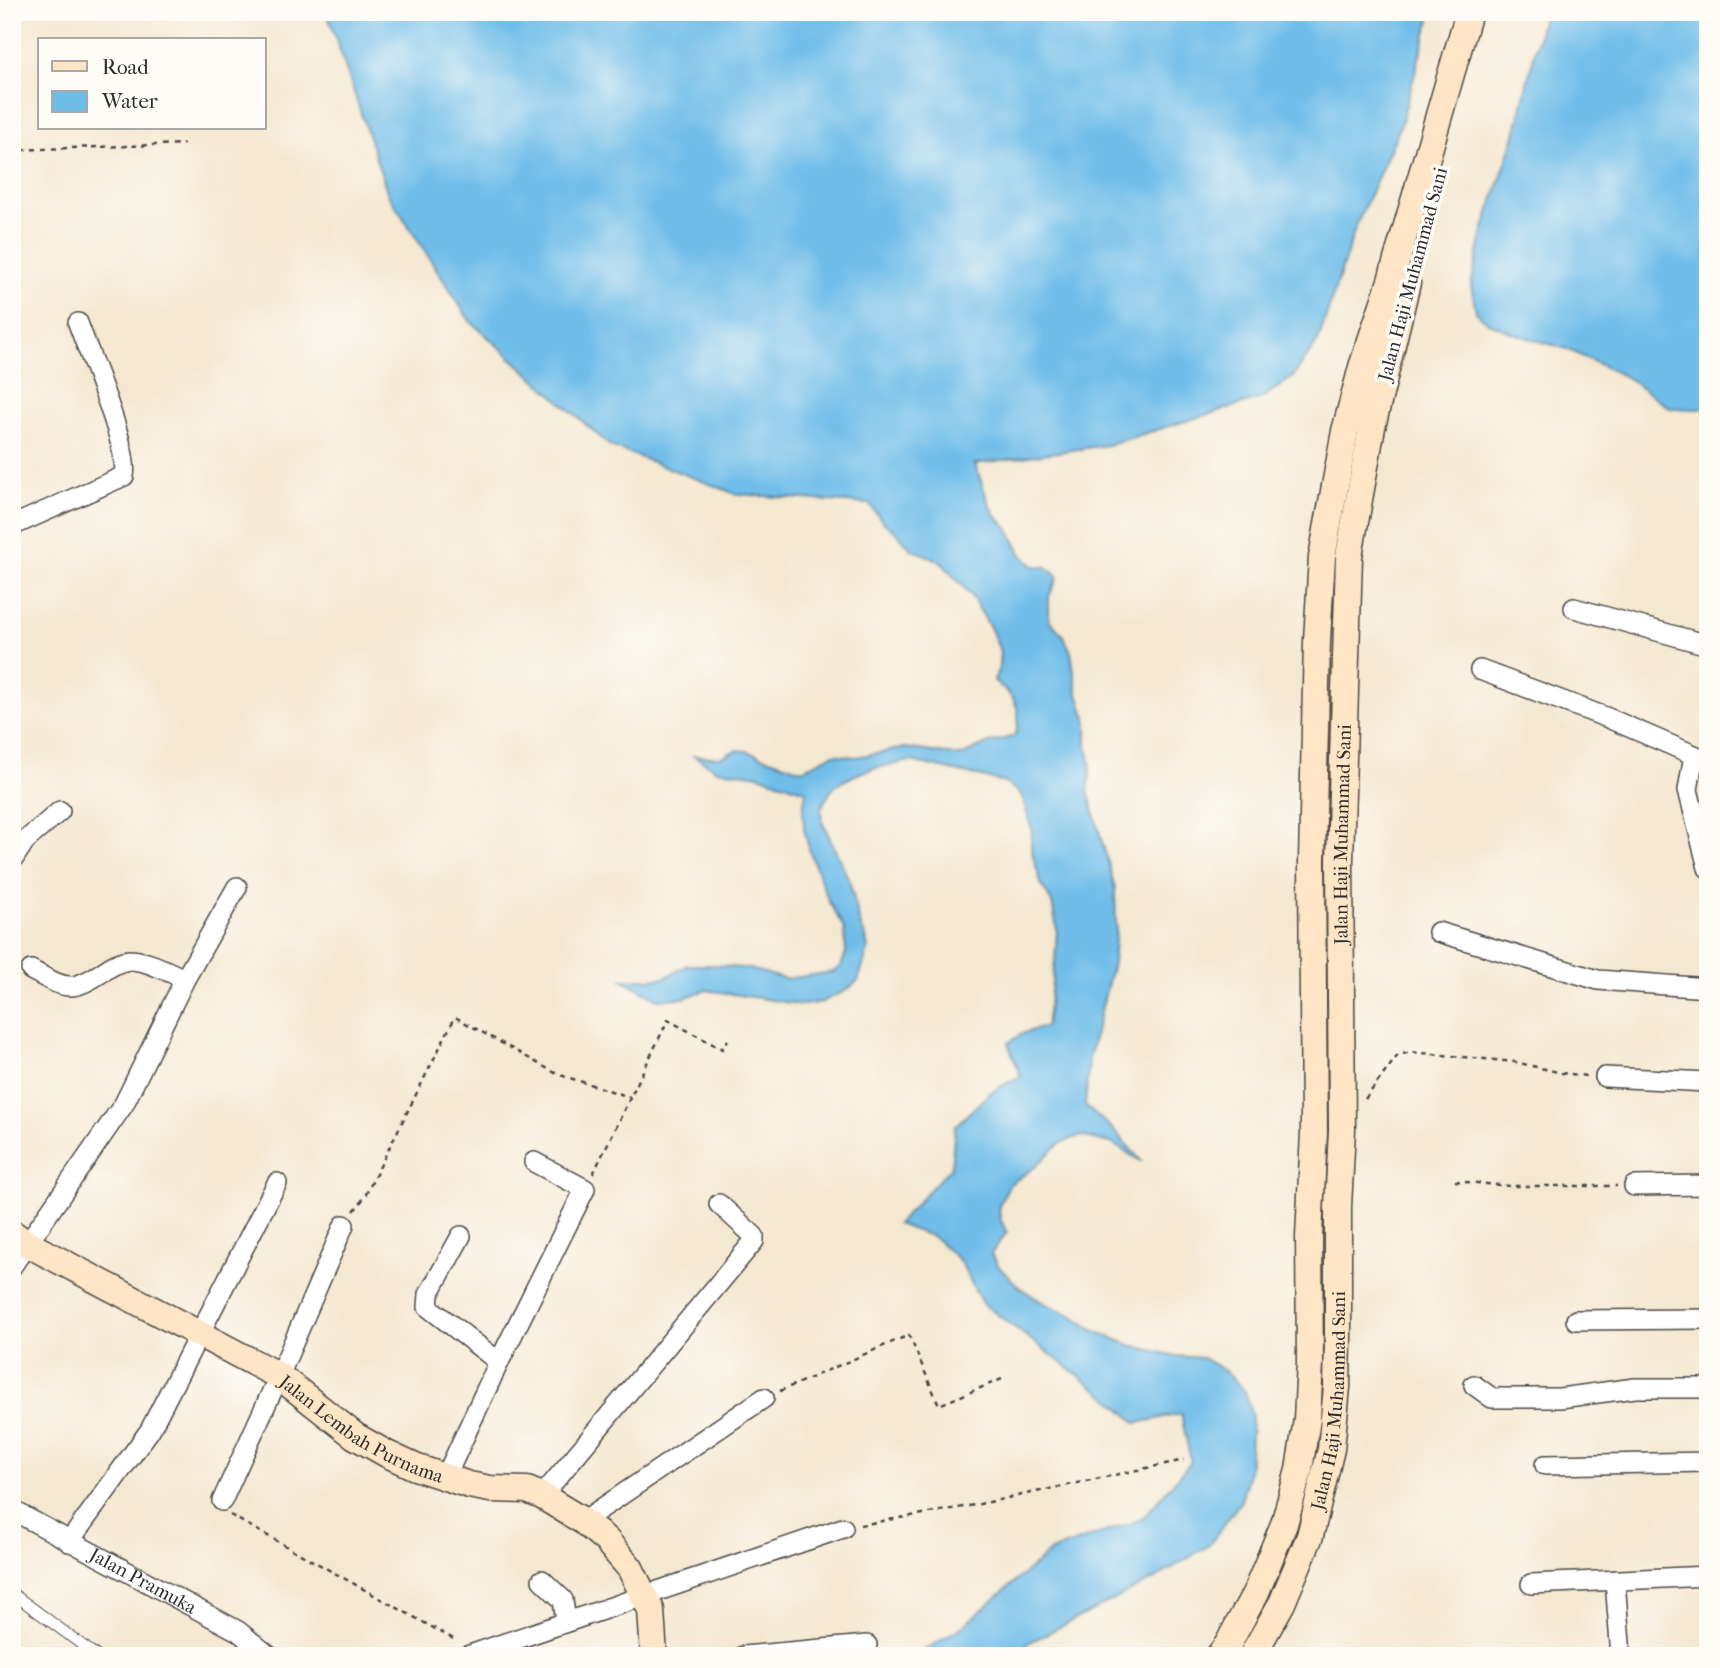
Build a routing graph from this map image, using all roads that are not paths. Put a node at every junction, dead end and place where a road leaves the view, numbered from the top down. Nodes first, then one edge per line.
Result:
1 (1469, 12) edge
2 (1485, 12) edge
3 (1397, 287) junction
4 (78, 323) dead end
5 (12, 526) edge
6 (1574, 608) dead end
7 (1708, 645) edge
8 (1480, 670) dead end
9 (1701, 758) edge
10 (60, 811) dead end
11 (12, 860) edge
12 (1708, 868) edge
13 (237, 887) dead end
14 (1438, 932) dead end
15 (31, 970) dead end
16 (186, 979) junction
17 (1708, 988) edge
18 (1605, 1077) road end
19 (1708, 1082) edge
20 (1342, 1130) junction
21 (1314, 1132) junction
22 (534, 1162) dead end
23 (276, 1183) dead end
24 (1708, 1185) edge
25 (1634, 1186) road end
26 (719, 1204) dead end
27 (344, 1225) road end
28 (461, 1236) dead end
29 (19, 1238) edge
30 (12, 1266) edge
31 (1708, 1319) edge
32 (1576, 1320) dead end
33 (201, 1334) junction
34 (499, 1362) junction
35 (279, 1376) junction
36 (1474, 1385) dead end
37 (1708, 1388) edge
38 (764, 1398) road end
39 (1708, 1462) edge
40 (1545, 1465) dead end
41 (446, 1476) junction
42 (542, 1496) junction
43 (222, 1501) road end
44 (12, 1510) edge
45 (583, 1521) junction
46 (843, 1528) road end
47 (69, 1542) junction
48 (1708, 1576) edge
49 (542, 1580) dead end
50 (1615, 1581) junction
51 (1531, 1584) dead end
52 (12, 1593) edge
53 (643, 1595) junction
54 (566, 1622) junction
55 (867, 1645) dead end
56 (472, 1655) edge
57 (97, 1656) edge
58 (269, 1656) edge
59 (654, 1656) edge
60 (743, 1656) edge
61 (1219, 1656) edge
62 (1252, 1656) edge
63 (1621, 1656) edge

1 - 3 main road
2 - 3 main road, Jalan Haji Muhammad Sani
3 - 20 main road, Jalan Haji Muhammad Sani
3 - 21 main road, Jalan Haji Muhammad Sani
4 - 5 street
6 - 7 street
8 - 9 street
9 - 12 street
10 - 11 street
13 - 16 street
14 - 17 street
15 - 16 street
16 - 29 street
18 - 19 street
20 - 21 main road
20 - 62 main road, Jalan Haji Muhammad Sani
21 - 61 main road, Jalan Haji Muhammad Sani
22 - 34 street
23 - 33 street
24 - 25 street
26 - 42 street
27 - 35 street
28 - 34 street
29 - 30 street
29 - 33 main road, Jalan Lembah Purnama
31 - 32 street
33 - 35 main road, Jalan Lembah Purnama
33 - 47 street
34 - 41 street
35 - 41 main road, Jalan Lembah Purnama
35 - 43 street
36 - 37 street
38 - 45 street
39 - 40 street
41 - 42 main road, Jalan Lembah Purnama
42 - 45 main road, Jalan Lembah Purnama
44 - 47 street, Jalan Pramuka
45 - 53 main road, Jalan Lembah Purnama
46 - 53 street
47 - 58 street, Jalan Pramuka
48 - 50 street
49 - 54 street
50 - 51 street
50 - 63 street
52 - 57 lane
53 - 54 street
53 - 59 main road, Jalan Lembah Purnama
54 - 56 street
55 - 60 street

